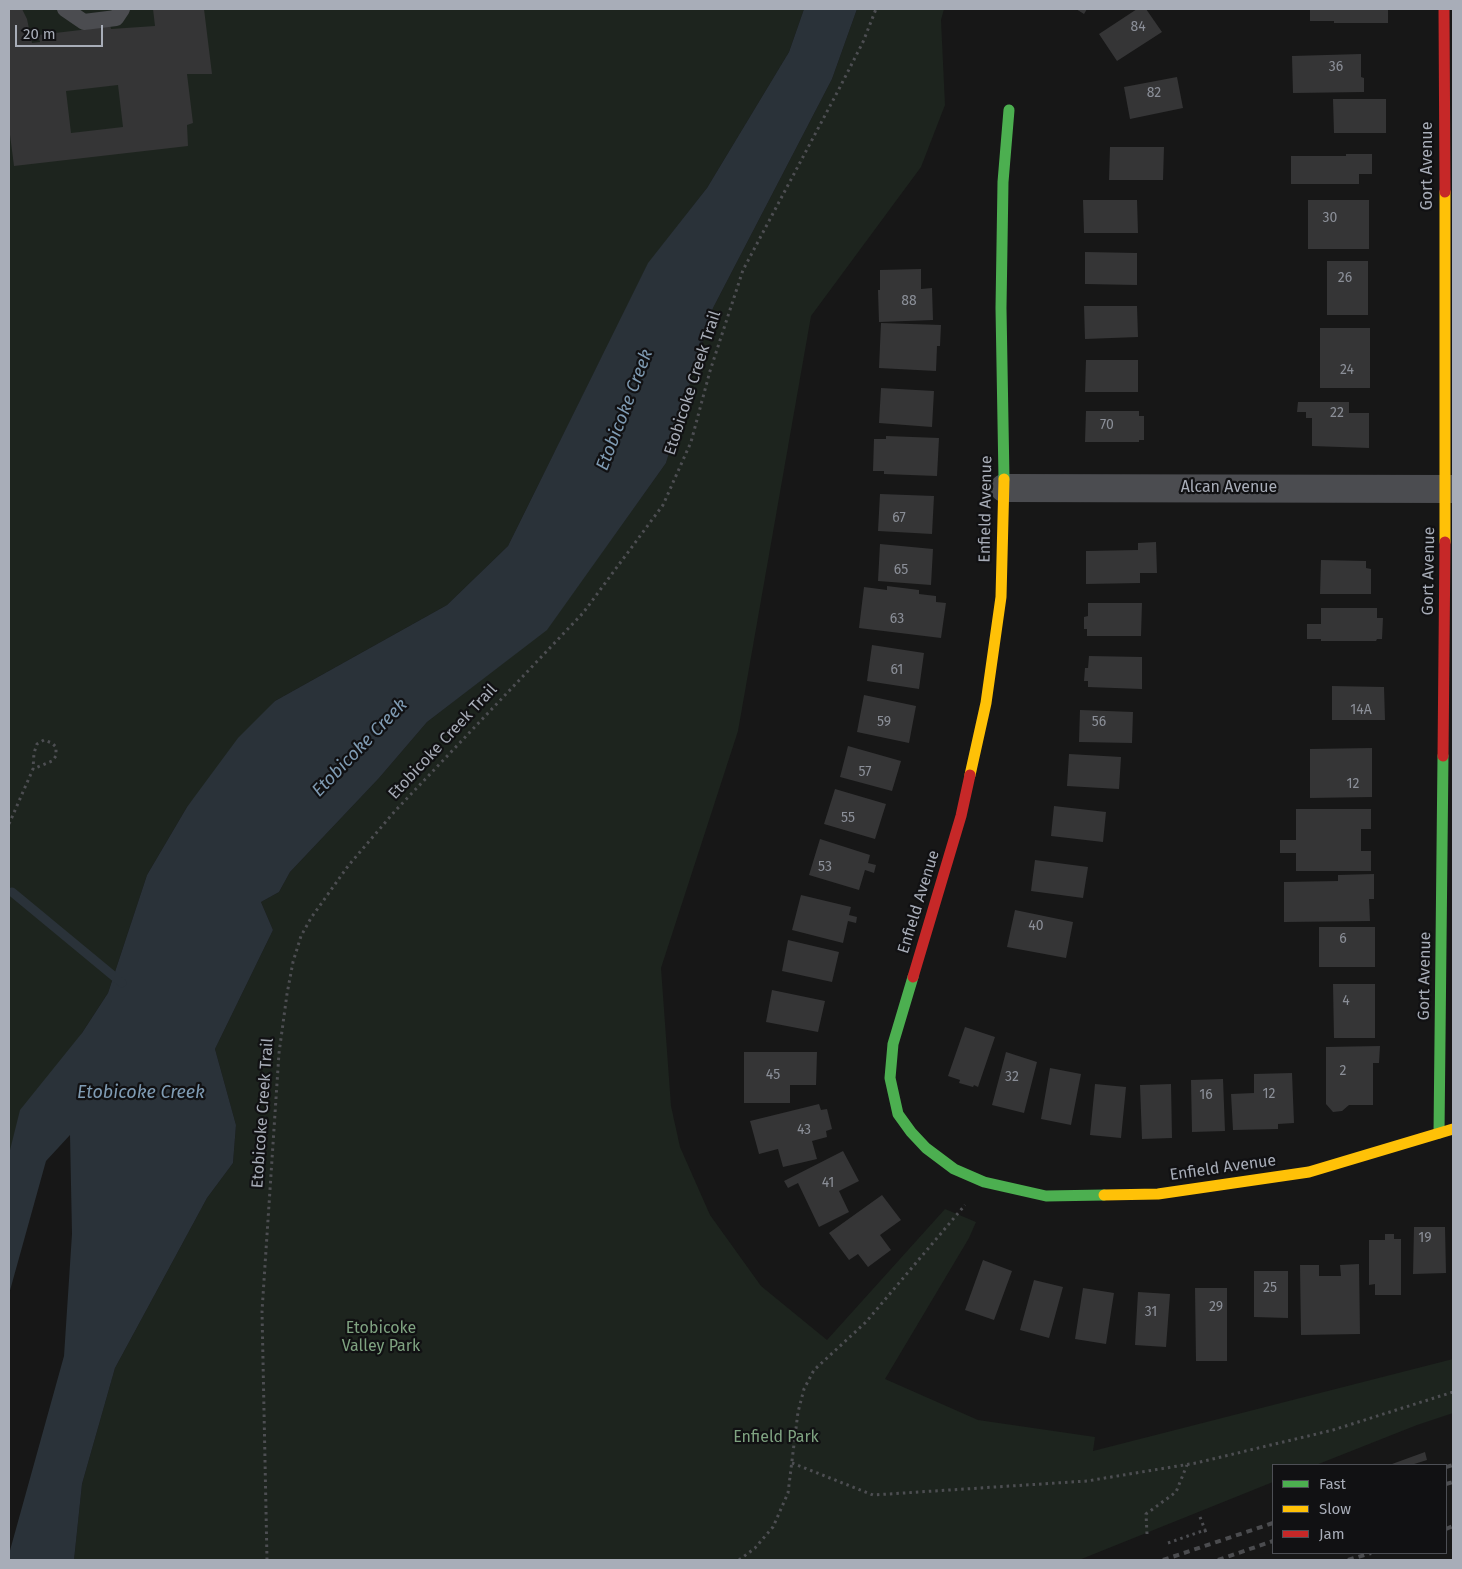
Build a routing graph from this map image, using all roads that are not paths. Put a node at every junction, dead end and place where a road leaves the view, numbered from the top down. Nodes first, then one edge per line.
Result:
1 (65, 9) edge
2 (122, 9) edge
3 (1444, 9) edge
4 (1009, 110) dead end
5 (1004, 488) junction
6 (1450, 489) edge
7 (1453, 1129) edge
8 (1439, 1133) junction

1 - 2 lane
3 - 6 street, Gort Avenue
4 - 5 street, Enfield Avenue
5 - 6 street, Alcan Avenue
5 - 8 street, Enfield Avenue
6 - 8 street, Gort Avenue
7 - 8 street, Enfield Avenue

